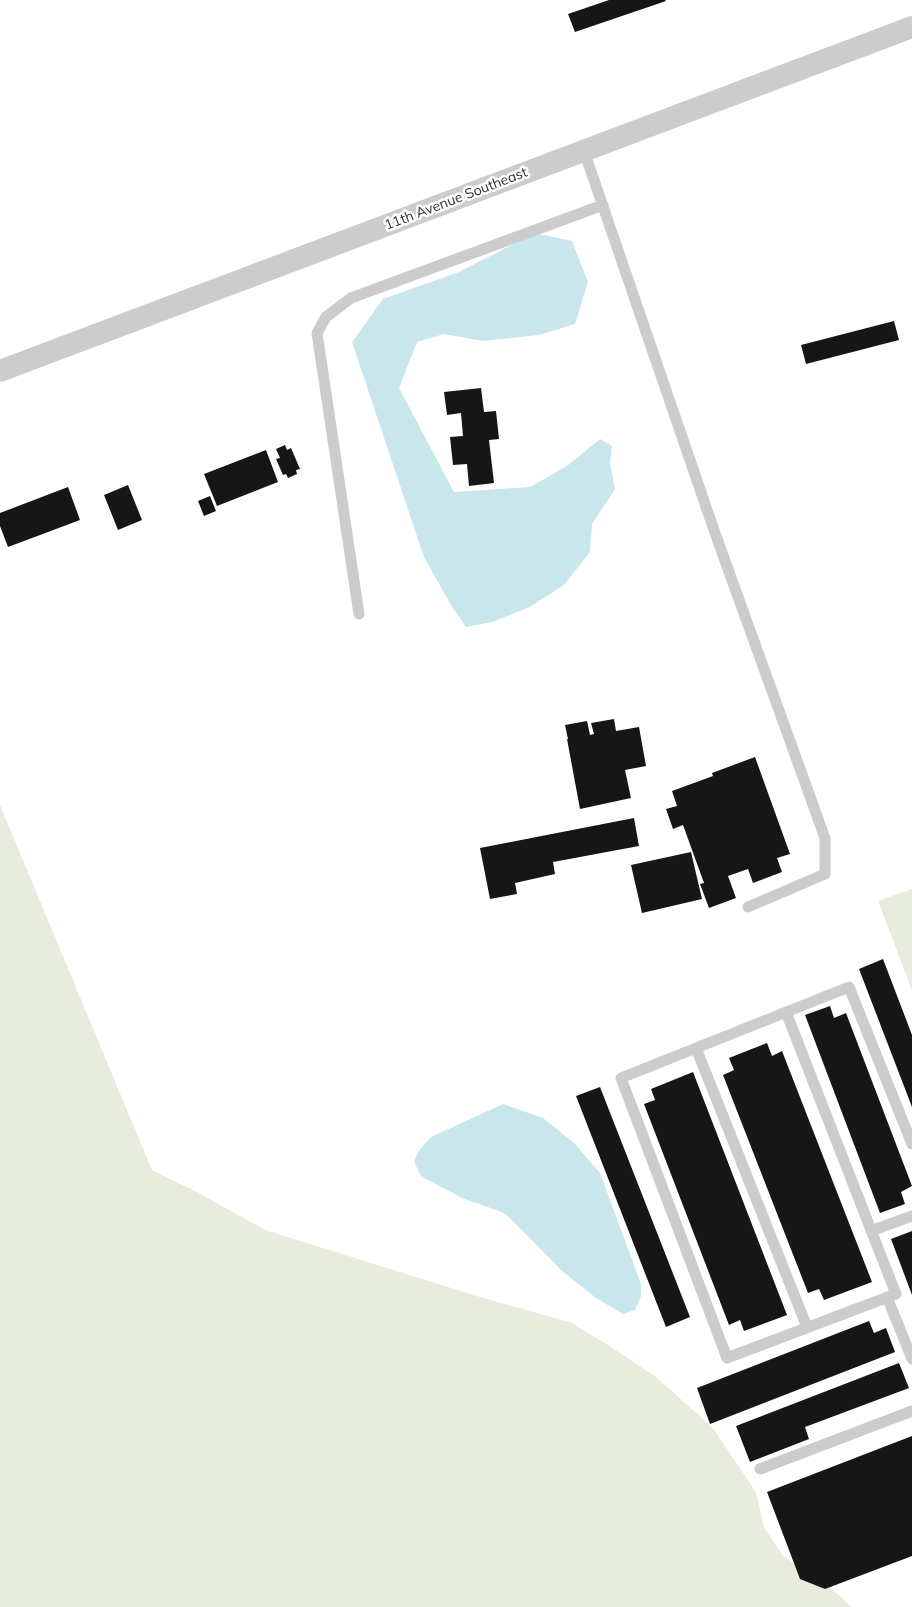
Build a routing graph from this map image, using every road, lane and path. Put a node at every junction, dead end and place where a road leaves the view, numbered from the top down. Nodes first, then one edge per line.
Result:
1 (912, 27) edge
2 (584, 151) junction
3 (603, 205) junction
4 (0, 371) edge
5 (359, 614) dead end
6 (748, 906) dead end
7 (786, 1012) junction
8 (696, 1048) junction
9 (912, 1144) edge
10 (912, 1216) edge
11 (871, 1231) junction
12 (887, 1297) junction
13 (808, 1327) junction
14 (912, 1359) edge
15 (912, 1411) edge
16 (760, 1469) dead end

1 - 2 street, 11th Avenue Southeast
2 - 3 lane
2 - 4 street, 11th Avenue Southeast
3 - 5 lane
3 - 6 lane
7 - 8 lane
7 - 9 lane
7 - 11 lane
8 - 13 lane
8 - 13 lane
10 - 11 lane
11 - 12 lane
12 - 13 lane
12 - 14 lane
15 - 16 lane

